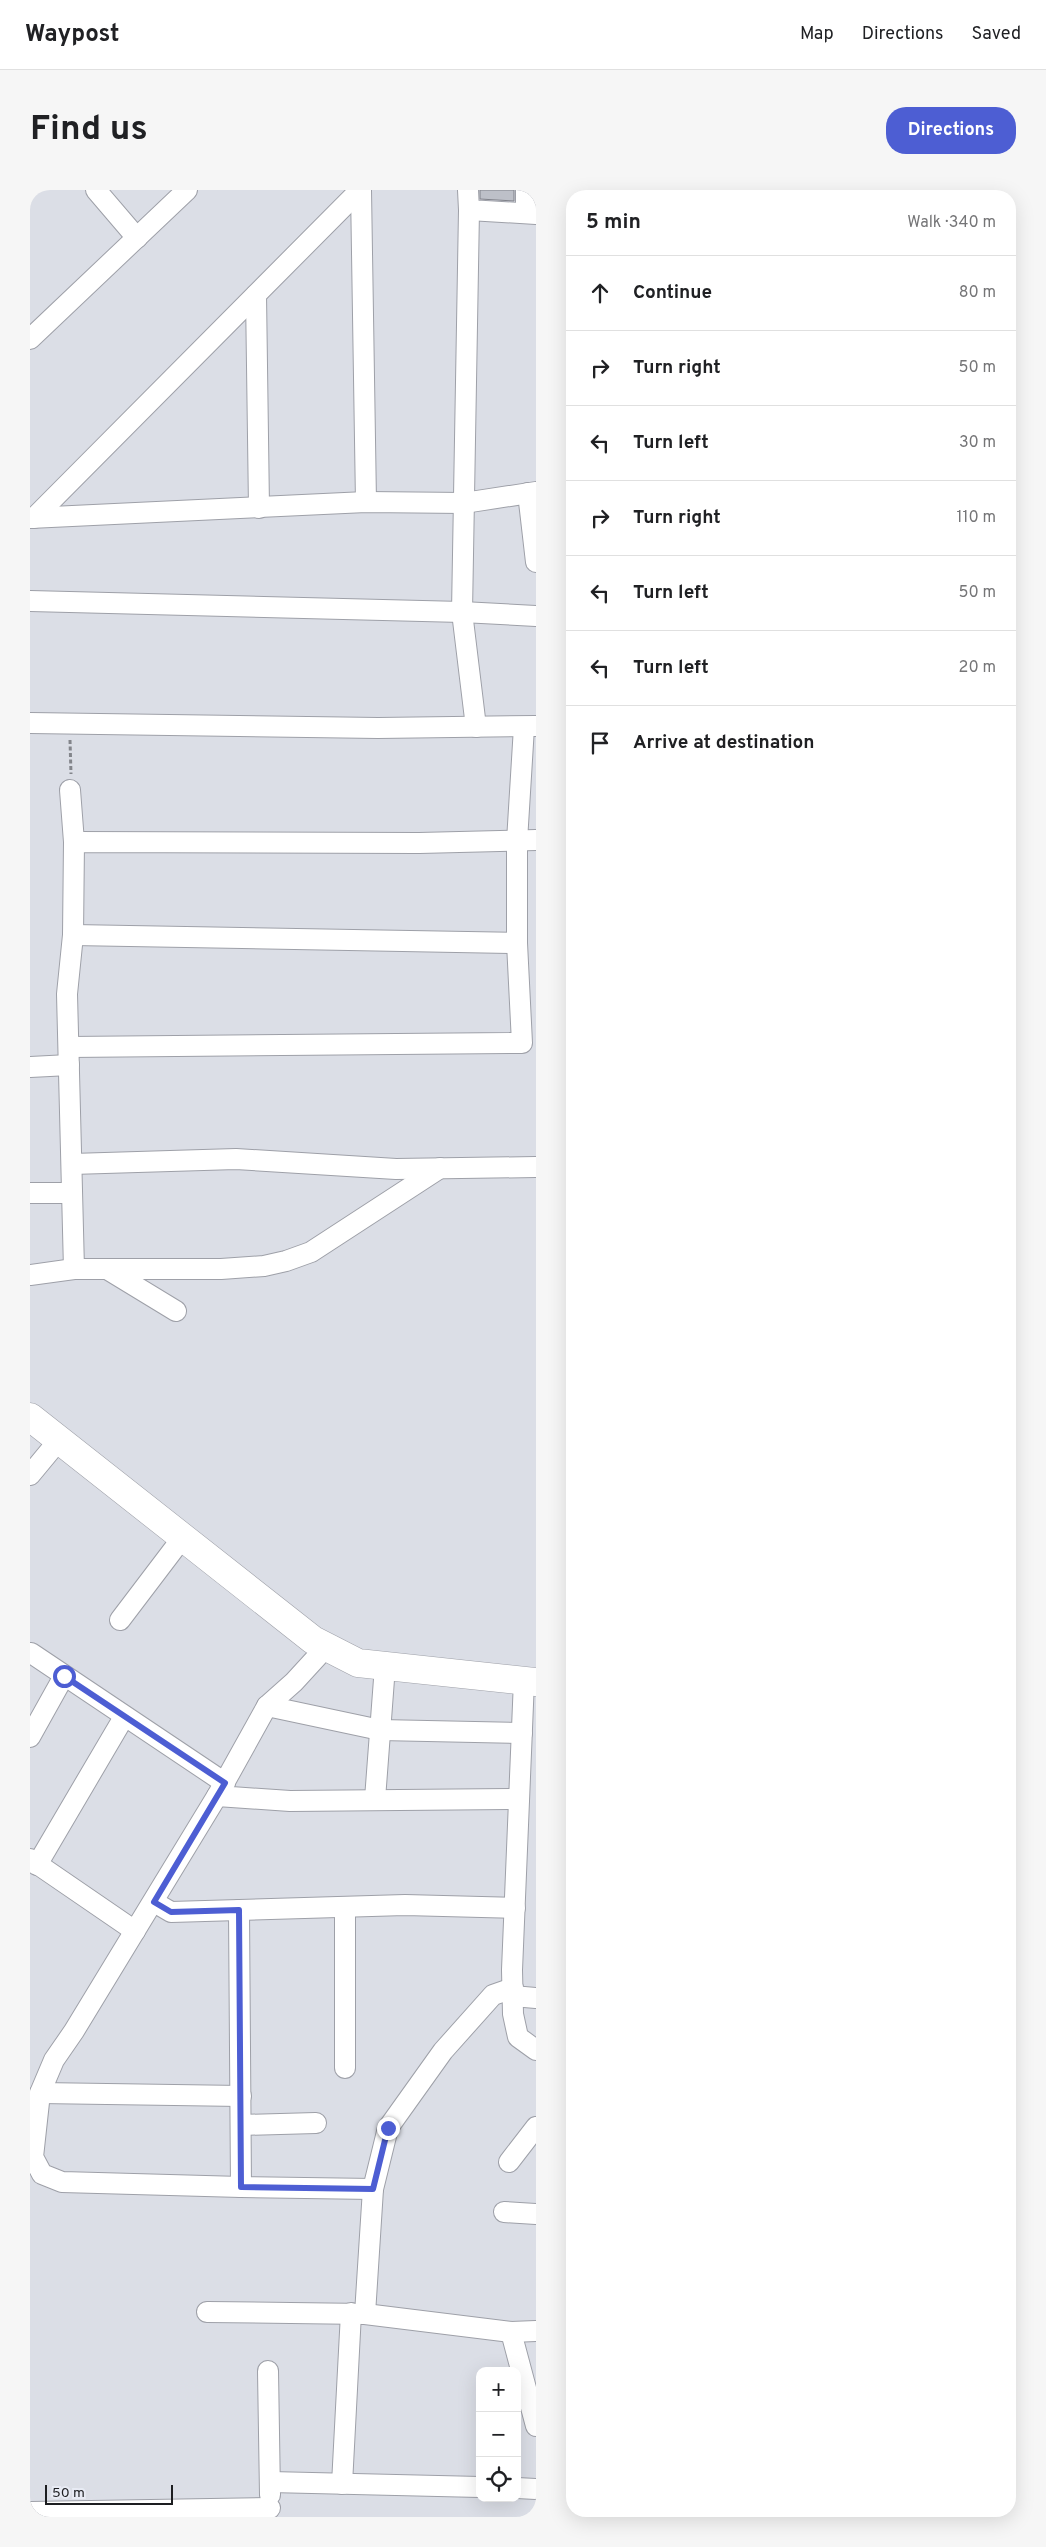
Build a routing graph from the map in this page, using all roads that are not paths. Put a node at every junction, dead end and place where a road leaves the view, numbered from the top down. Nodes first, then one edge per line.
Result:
1 (96, 190) edge
2 (187, 190) edge
3 (360, 190) edge
4 (526, 190) edge
5 (469, 200) edge
6 (531, 214) edge
7 (137, 238) junction
8 (256, 294) junction
9 (30, 339) edge
10 (532, 492) edge
11 (366, 502) junction
12 (464, 503) junction
13 (259, 508) junction
14 (32, 518) edge
15 (536, 562) edge
16 (30, 601) edge
17 (462, 612) junction
18 (536, 616) edge
19 (30, 722) edge
20 (476, 727) junction
21 (530, 727) edge
22 (70, 790) road end
23 (527, 840) edge
24 (74, 842) junction
25 (73, 936) junction
26 (517, 943) junction
27 (529, 1039) edge
28 (69, 1056) junction
29 (30, 1067) edge
30 (72, 1164) junction
31 (441, 1167) junction
32 (536, 1167) edge
33 (30, 1193) edge
34 (72, 1193) junction
35 (74, 1269) junction
36 (107, 1269) junction
37 (30, 1275) edge
38 (176, 1311) dead end
39 (30, 1417) edge
40 (59, 1440) junction
41 (30, 1475) edge
42 (183, 1537) junction
43 (120, 1620) dead end
44 (327, 1646) junction
45 (31, 1653) dead end
46 (385, 1666) junction
47 (64, 1676) junction
48 (530, 1681) edge
49 (267, 1706) junction
50 (124, 1717) junction
51 (380, 1730) junction
52 (522, 1733) junction
53 (30, 1737) edge
54 (221, 1790) junction
55 (376, 1799) junction
56 (519, 1799) junction
57 (34, 1862) edge
58 (154, 1902) junction
59 (345, 1907) junction
60 (515, 1908) junction
61 (239, 1910) junction
62 (135, 1931) junction
63 (513, 1992) junction
64 (536, 1998) edge
65 (536, 2050) edge
66 (345, 2068) dead end
67 (40, 2093) junction
68 (241, 2096) junction
69 (316, 2124) dead end
70 (240, 2125) junction
71 (536, 2127) edge
72 (509, 2162) dead end
73 (241, 2187) junction
74 (373, 2189) junction
75 (504, 2212) dead end
76 (536, 2214) edge
77 (207, 2312) dead end
78 (358, 2314) junction
79 (536, 2331) edge
80 (511, 2332) junction
81 (268, 2371) dead end
82 (536, 2426) edge
83 (270, 2482) junction
84 (342, 2484) junction
85 (476, 2487) edge
86 (521, 2488) edge
87 (536, 2489) edge
88 (30, 2512) edge
89 (271, 2512) edge

1 - 7 street
2 - 7 street
3 - 8 street
3 - 11 street
4 - 6 street
5 - 6 street
5 - 12 street
7 - 9 street
8 - 13 street
8 - 14 street
10 - 12 street
10 - 15 street
11 - 12 street
11 - 13 street
12 - 17 street
13 - 14 street
16 - 17 street
17 - 18 street
17 - 20 street
19 - 20 street
20 - 21 street
21 - 23 street
22 - 24 street
23 - 24 street
23 - 26 street
24 - 25 street
25 - 26 street
25 - 28 street
26 - 27 street
27 - 28 street
28 - 29 street
28 - 30 street
30 - 31 street
30 - 34 street
31 - 32 street
31 - 36 street
33 - 34 street
34 - 35 street
35 - 36 street
35 - 37 street
36 - 38 street
39 - 40 street
40 - 41 street
40 - 42 street
42 - 43 street
42 - 44 street
44 - 46 street
44 - 49 street
45 - 47 street
46 - 48 street
46 - 51 street
47 - 50 street
47 - 53 street
48 - 52 street
49 - 51 street
49 - 54 street
50 - 54 street
50 - 57 street
51 - 52 street
51 - 55 street
52 - 56 street
54 - 55 street
54 - 58 street
55 - 56 street
56 - 60 street
57 - 62 street
58 - 61 street
58 - 62 street
59 - 60 street
59 - 61 street
59 - 66 street
60 - 63 street
61 - 68 street
62 - 67 street
63 - 64 street
63 - 65 street
63 - 74 street
67 - 68 street
67 - 73 street
68 - 70 street
69 - 70 street
70 - 73 street
71 - 72 street
73 - 74 street
74 - 78 street
75 - 76 street
77 - 78 street
78 - 80 street
78 - 84 street
79 - 80 street
80 - 82 street
81 - 83 street
83 - 84 street
83 - 89 street
84 - 85 street
86 - 87 street
88 - 89 street

